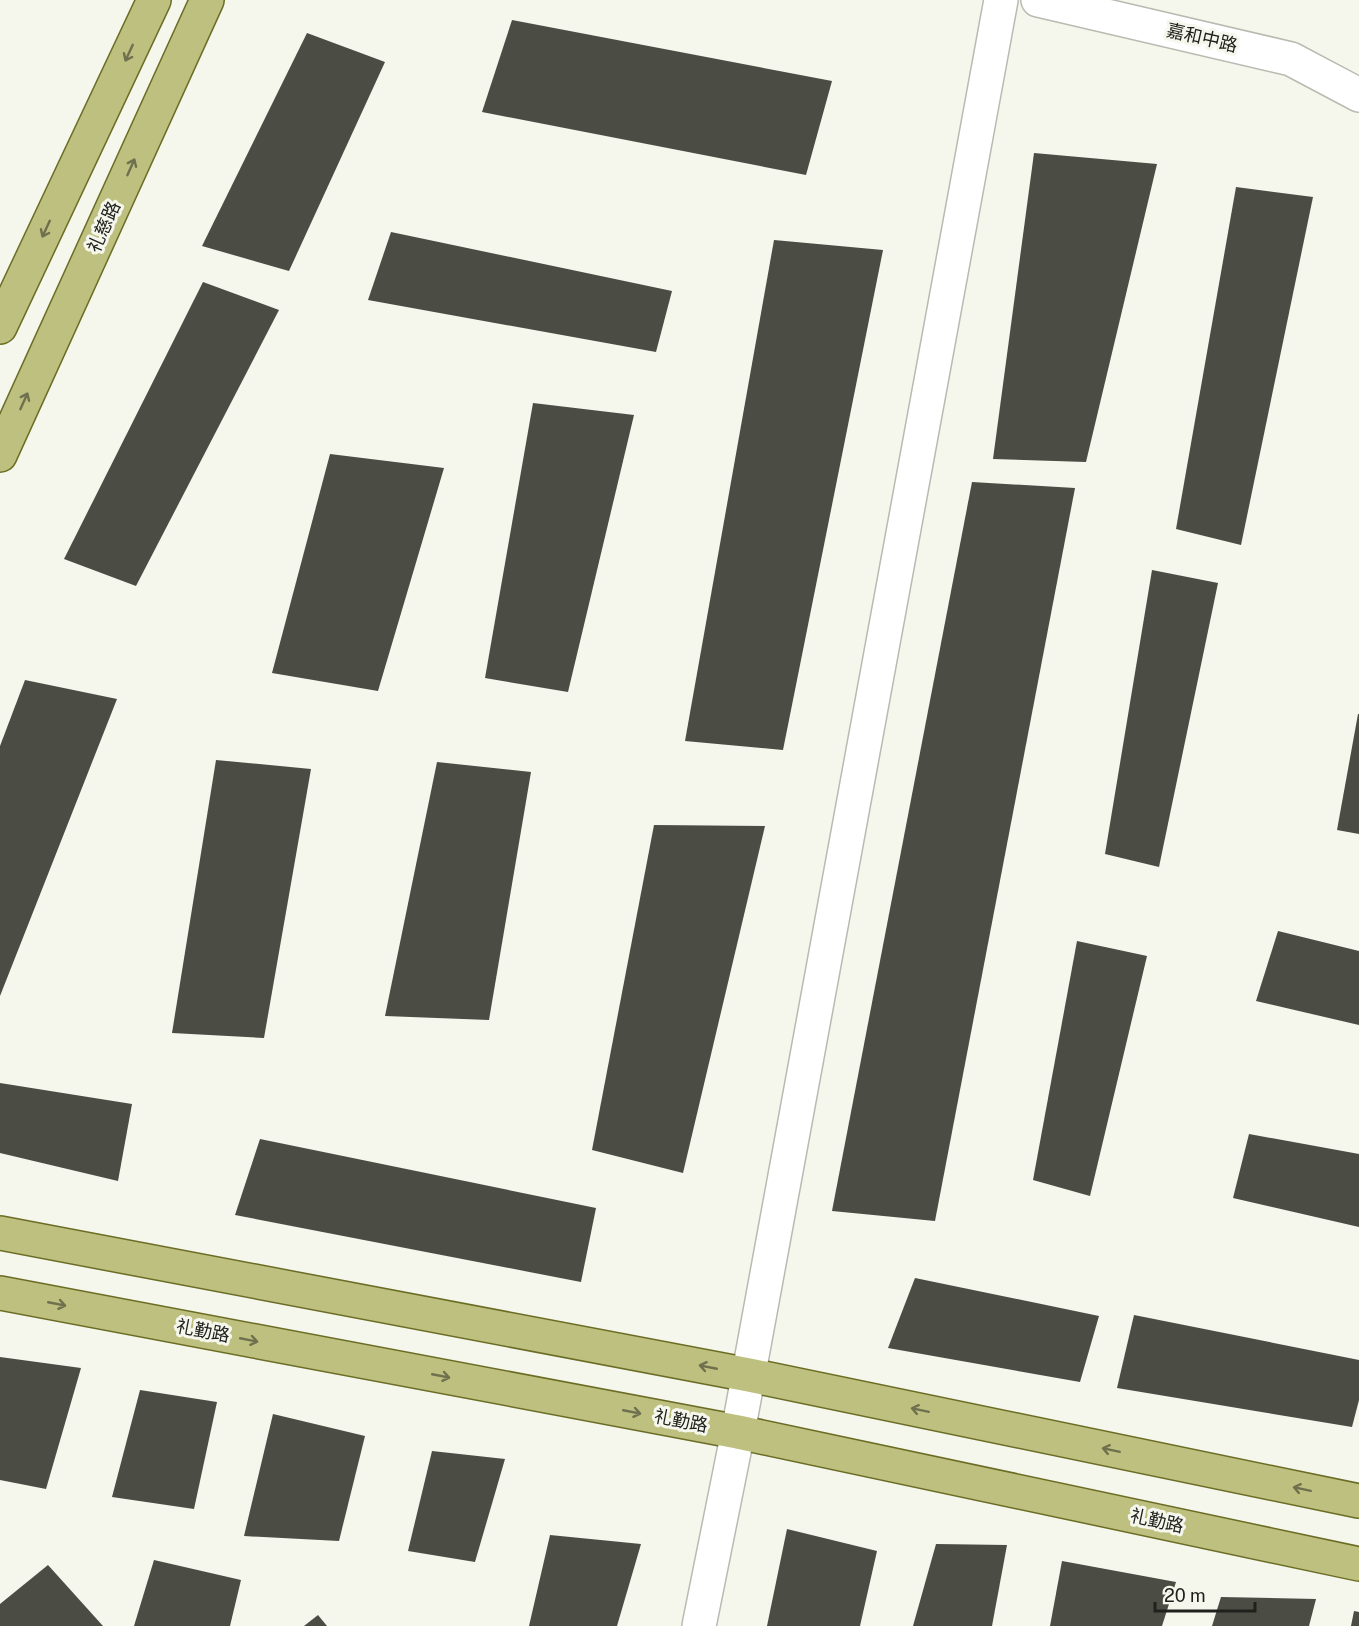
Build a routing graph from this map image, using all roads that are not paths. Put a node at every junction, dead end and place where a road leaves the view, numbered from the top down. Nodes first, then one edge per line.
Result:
1 (154, 0) edge
2 (207, 0) edge
3 (1001, 0) edge
4 (1038, 0) edge
5 (1359, 95) edge
6 (0, 327) edge
7 (0, 455) edge
8 (0, 1233) edge
9 (0, 1293) edge
10 (749, 1375) junction
11 (738, 1432) junction
12 (1359, 1501) edge
13 (1359, 1564) edge
14 (699, 1626) edge

1 -> 6 main road
7 -> 2 main road, 礼慈路
3 - 10 street
4 - 5 street, 嘉和中路
10 -> 8 main road
9 -> 11 main road, 礼勤路
10 - 11 street
12 -> 10 main road
11 - 13 main road, 礼勤路
11 - 14 street

